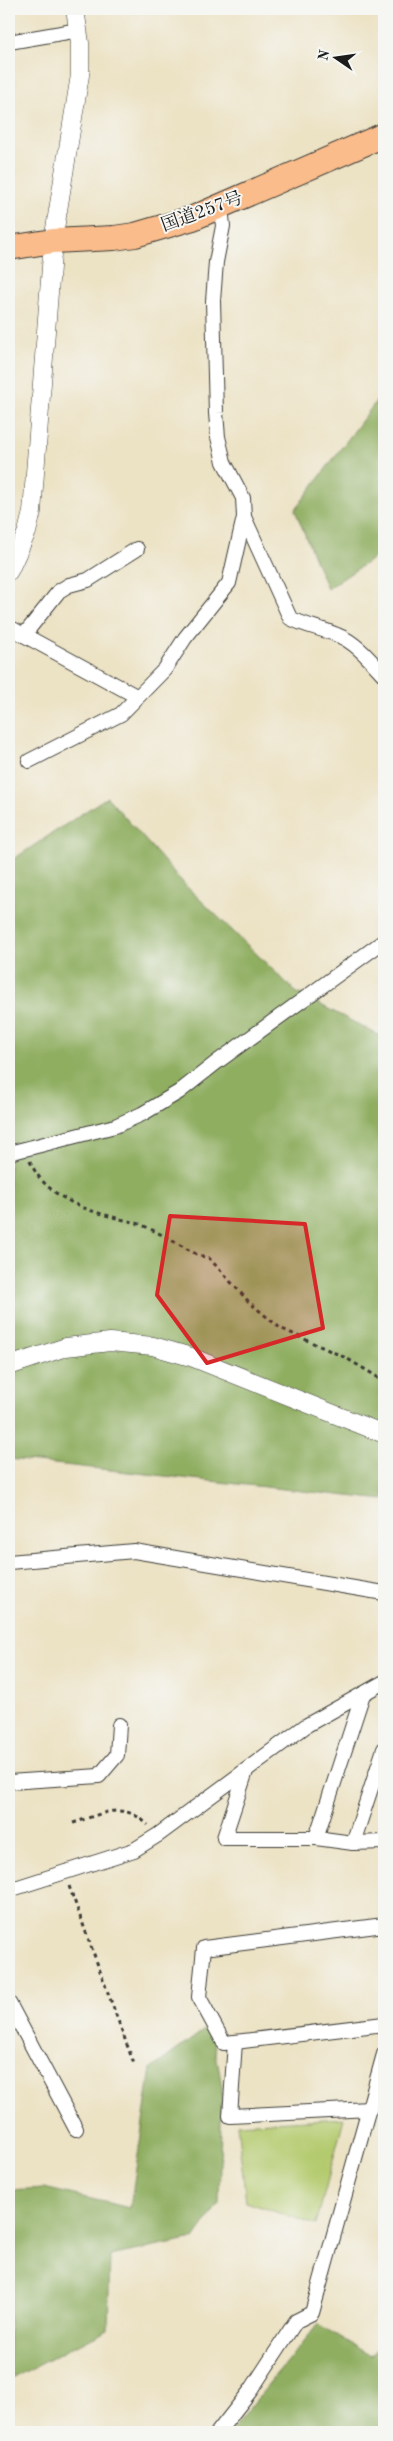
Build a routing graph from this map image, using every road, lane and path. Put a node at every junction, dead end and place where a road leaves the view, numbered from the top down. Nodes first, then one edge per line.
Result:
1 (75, 9) edge
2 (79, 30) junction
3 (9, 42) edge
4 (384, 135) edge
5 (221, 207) junction
6 (53, 241) junction
7 (9, 248) edge
8 (244, 517) junction
9 (137, 549) dead end
10 (9, 571) edge
11 (9, 627) edge
12 (24, 635) junction
13 (384, 675) edge
14 (136, 696) junction
15 (29, 762) dead end
16 (384, 942) edge
17 (27, 1149) junction
18 (9, 1153) edge
19 (9, 1366) edge
20 (384, 1388) edge
21 (384, 1434) edge
22 (9, 1562) edge
23 (384, 1593) edge
24 (384, 1682) edge
25 (363, 1694) junction
26 (119, 1725) dead end
27 (384, 1748) edge
28 (246, 1771) junction
29 (9, 1782) edge
30 (73, 1823) dead end
31 (158, 1835) junction
32 (316, 1838) junction
33 (384, 1842) edge
34 (353, 1843) junction
35 (64, 1872) junction
36 (9, 1890) edge
37 (384, 1925) edge
38 (9, 2003) edge
39 (384, 2024) edge
40 (235, 2042) junction
41 (384, 2054) edge
42 (134, 2064) dead end
43 (370, 2109) junction
44 (76, 2129) dead end
45 (218, 2432) edge

1 - 2 street
2 - 3 street
2 - 6 street
4 - 5 highway, 国道257号
5 - 6 highway, 国道257号
5 - 8 street
6 - 7 highway, 国道257号
6 - 10 street
8 - 13 street
8 - 14 street
9 - 12 street
11 - 12 street
12 - 14 street
14 - 15 street
16 - 17 street
17 - 18 street
17 - 20 path
19 - 21 street
22 - 23 street
24 - 25 street
25 - 28 street
25 - 32 street
26 - 29 street
27 - 34 street
28 - 31 street
28 - 32 street
30 - 31 path
31 - 35 street
32 - 34 street
33 - 34 street
35 - 36 street
35 - 42 path
37 - 40 street
38 - 44 street
39 - 40 street
40 - 43 street
41 - 43 street
43 - 45 street

